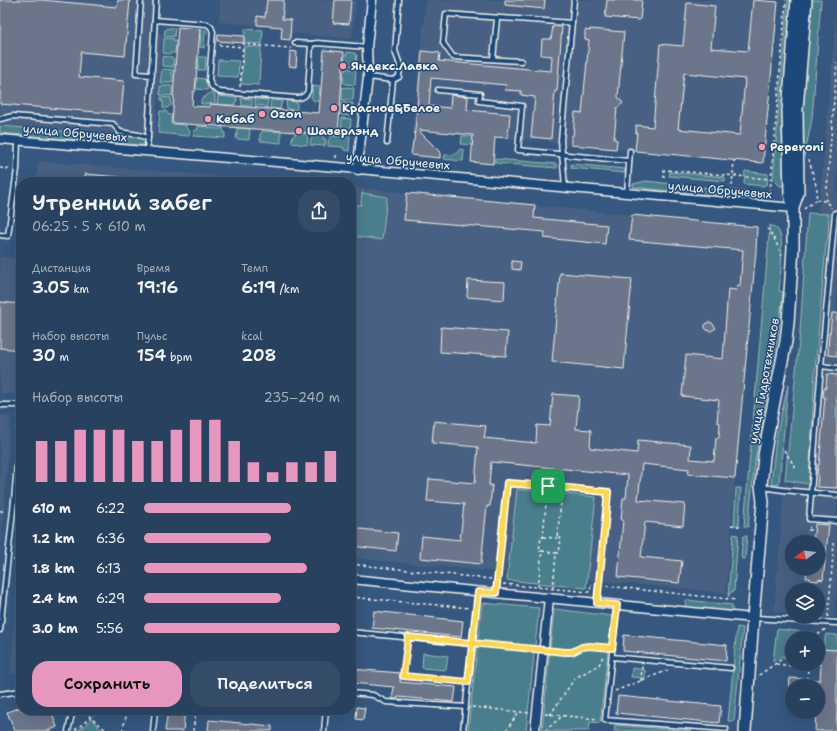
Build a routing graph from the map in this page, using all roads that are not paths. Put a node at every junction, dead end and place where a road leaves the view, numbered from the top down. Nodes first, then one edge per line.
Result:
1 (141, 0) edge
2 (156, 0) edge
3 (372, 0) edge
4 (399, 0) edge
5 (574, 0) edge
6 (797, 0) edge
7 (806, 0) edge
8 (497, 18) junction
9 (156, 20) junction
10 (572, 23) junction
11 (295, 43) road end
12 (311, 44) junction
13 (367, 47) junction
14 (493, 59) junction
15 (521, 61) dead end
16 (152, 75) junction
17 (368, 77) junction
18 (393, 80) junction
19 (438, 90) dead end
20 (0, 119) edge
21 (148, 138) junction
22 (0, 139) edge
23 (18, 140) junction
24 (387, 143) dead end
25 (147, 151) junction
26 (630, 151) dead end
27 (562, 155) junction
28 (630, 161) junction
29 (358, 170) junction
30 (565, 188) junction
31 (627, 193) junction
32 (793, 208) junction
33 (836, 213) edge
34 (0, 235) edge
35 (821, 366) junction
36 (837, 368) edge
37 (0, 405) edge
38 (16, 405) edge
39 (16, 477) edge
40 (761, 486) junction
41 (811, 492) junction
42 (837, 495) edge
43 (14, 501) joint
44 (837, 521) edge
45 (356, 580) edge
46 (478, 592) junction
47 (496, 593) junction
48 (550, 598) junction
49 (597, 603) junction
50 (617, 605) junction
51 (750, 618) junction
52 (836, 623) edge
53 (0, 630) edge
54 (356, 632) edge
55 (473, 644) junction
56 (612, 657) junction
57 (732, 668) dead end
58 (16, 692) edge
59 (356, 693) edge
60 (0, 694) edge
61 (466, 707) junction
62 (72, 715) edge
63 (155, 715) edge
64 (326, 715) edge
65 (726, 729) dead end
66 (68, 731) edge
67 (153, 731) edge
68 (324, 731) edge
69 (463, 731) edge
70 (535, 731) edge
71 (739, 731) edge
72 (745, 731) edge

1 - 16 lane
2 - 9 lane
3 - 13 street
4 - 18 lane
5 - 10 lane
6 - 32 street, улица Гидротехников
7 - 32 street, улица Гидротехников
8 - 10 lane
8 - 14 lane
8 - 14 lane
9 - 12 lane
9 - 16 lane
10 - 27 lane
11 - 12 lane
12 - 13 lane
13 - 17 street
14 - 15 lane
16 - 21 lane
17 - 18 lane
17 - 29 street
18 - 24 lane
19 - 27 lane
20 - 21 lane
21 - 25 lane
22 - 23 street, улица Обручевых
23 - 25 street, улица Обручевых
23 - 34 lane
25 - 29 street, улица Обручевых
26 - 28 lane
27 - 28 lane
27 - 30 lane
28 - 31 lane
29 - 30 street, улица Обручевых
30 - 31 street, улица Обручевых
31 - 32 street, улица Обручевых
32 - 40 street, улица Гидротехников
33 - 35 lane
35 - 36 lane
35 - 41 lane
37 - 38 lane
39 - 43 lane
40 - 41 lane
40 - 51 street, улица Гидротехников
41 - 42 lane
41 - 44 lane
43 - 53 lane
45 - 46 street
46 - 47 street
46 - 55 lane
47 - 48 street
47 - 49 lane
48 - 49 street
48 - 70 street
49 - 50 street
50 - 51 street
50 - 56 lane
51 - 52 lane
51 - 71 street, улица Гидротехников
51 - 72 street, улица Гидротехников
54 - 55 lane
55 - 61 lane
56 - 57 lane
56 - 65 lane
58 - 60 lane
59 - 61 lane
61 - 69 lane
62 - 66 lane
63 - 67 lane
64 - 68 lane

